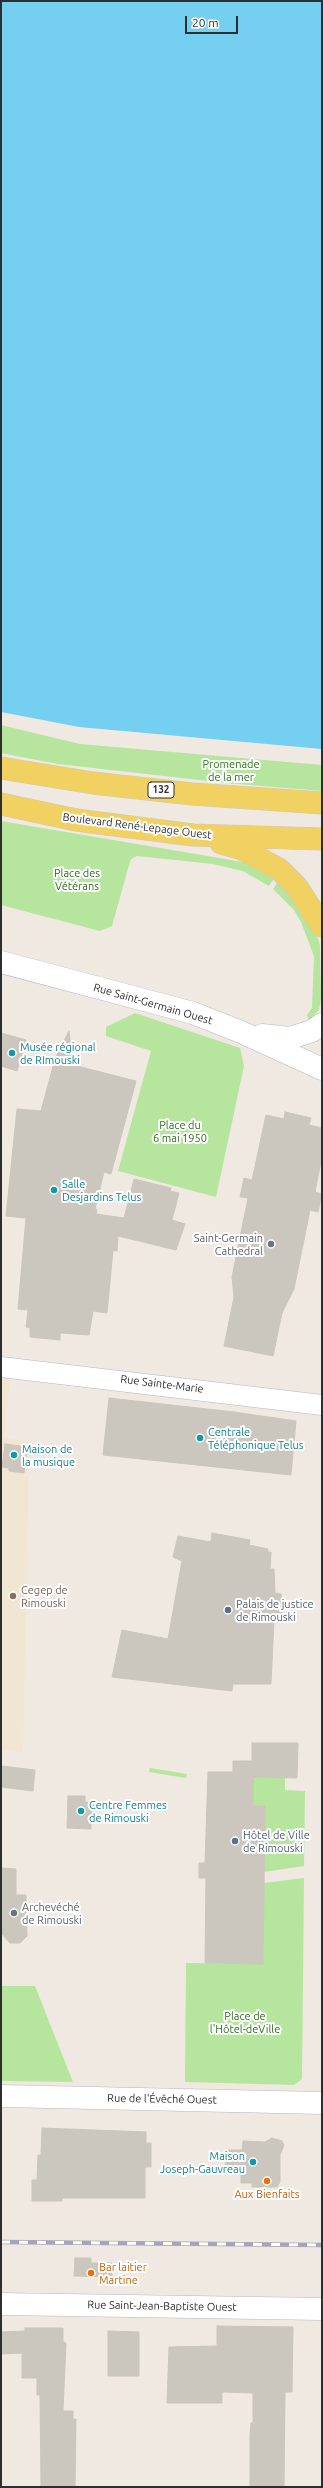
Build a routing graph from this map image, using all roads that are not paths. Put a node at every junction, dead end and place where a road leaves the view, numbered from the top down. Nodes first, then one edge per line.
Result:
1 (1, 768) edge
2 (322, 803) edge
3 (1, 804) edge
4 (193, 835) junction
5 (322, 839) edge
6 (322, 926) edge
7 (1, 962) edge
8 (322, 1024) edge
9 (242, 1032) junction
10 (322, 1069) edge
11 (1, 1367) edge
12 (322, 1404) edge
13 (1, 2096) edge
14 (322, 2103) edge
15 (1, 2304) edge
16 (322, 2309) edge

1 - 2 main road, 132
3 - 4 main road, Boulevard René-Lepage Ouest
4 - 5 main road, Boulevard René-Lepage Ouest
4 - 6 main road
7 - 9 street, Rue Saint-Germain Ouest
8 - 9 street
9 - 10 street, Rue Saint-Germain Ouest
11 - 12 street, Rue Sainte-Marie
13 - 14 street, Rue de l'Évêché Ouest
15 - 16 street, Rue Saint-Jean-Baptiste Ouest

